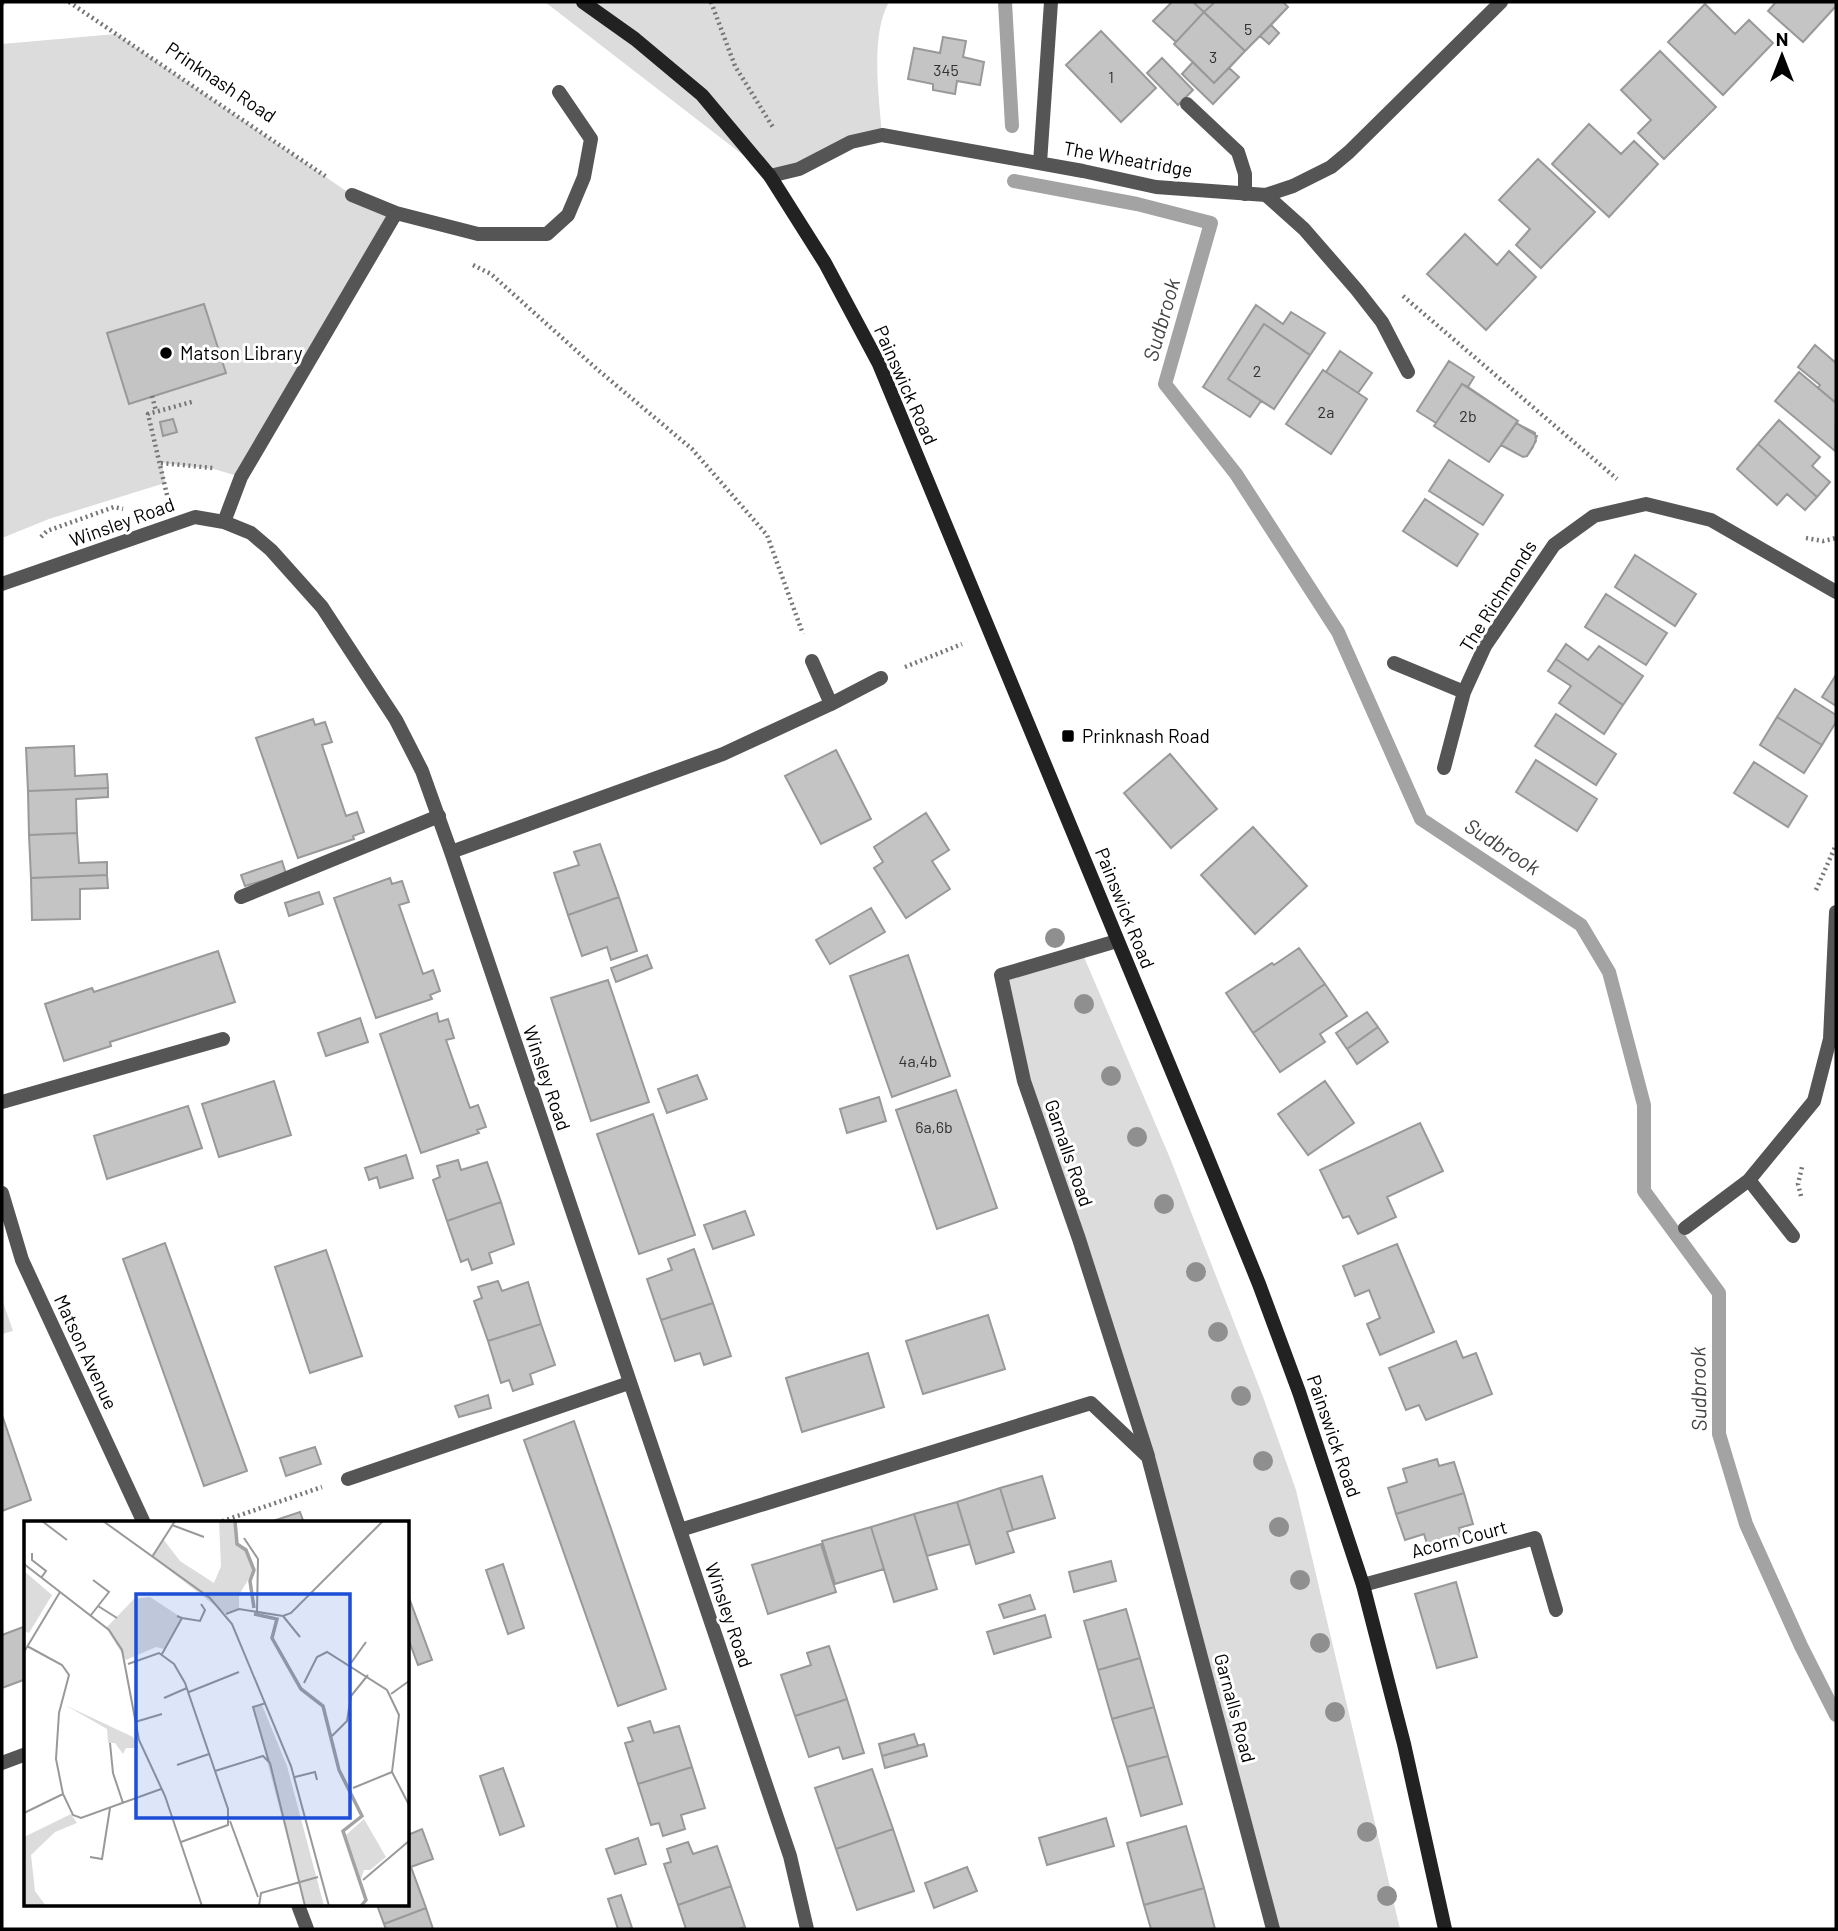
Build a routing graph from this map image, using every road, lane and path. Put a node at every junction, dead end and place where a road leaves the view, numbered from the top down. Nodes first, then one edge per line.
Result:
1 (69, 2) edge
2 (583, 2) edge
3 (711, 2) edge
4 (1051, 2) edge
5 (1502, 2) edge
6 (559, 92) dead end
7 (1187, 104) dead end
8 (1040, 163) junction
9 (799, 169) junction
10 (770, 176) junction
11 (1245, 194) junction
12 (352, 195) joint
13 (1266, 195) junction
14 (396, 213) junction
15 (468, 262) dead end
16 (1397, 291) dead end
17 (1408, 372) dead end
18 (152, 396) dead end
19 (195, 401) dead end
20 (156, 411) junction
21 (161, 463) junction
22 (214, 468) dead end
23 (1646, 504) junction
24 (173, 522) junction
25 (224, 522) junction
26 (2, 584) edge
27 (1836, 592) edge
28 (989, 633) junction
29 (812, 661) joint
30 (1394, 663) dead end
31 (881, 678) joint
32 (1464, 692) junction
33 (831, 704) junction
34 (1444, 768) dead end
35 (439, 816) junction
36 (451, 852) junction
37 (240, 897) dead end
38 (1836, 912) edge
39 (1117, 941) junction
40 (223, 1039) dead end
41 (2, 1102) edge
42 (1749, 1180) junction
43 (2, 1193) edge
44 (1685, 1228) dead end
45 (1793, 1237) dead end
46 (629, 1383) junction
47 (1149, 1457) junction
48 (348, 1479) joint
49 (143, 1521) edge
50 (223, 1521) edge
51 (680, 1530) junction
52 (1363, 1585) junction
53 (1556, 1610) dead end
54 (24, 1755) edge
55 (2, 1763) edge
56 (298, 1906) edge
57 (307, 1929) edge
58 (807, 1929) edge
59 (1273, 1929) edge
60 (1445, 1929) edge

1 - 12 path, Prinknash Road
2 - 10 main road, Painswick Road
3 - 9 path
4 - 8 street
5 - 13 street, The Wheatridge
6 - 14 street
7 - 11 street
8 - 9 street, The Wheatridge
8 - 11 street, The Wheatridge
9 - 10 street, The Wheatridge
10 - 28 main road, Painswick Road
11 - 13 street, The Wheatridge
12 - 14 street
13 - 17 street
14 - 25 street
15 - 29 path
16 - 23 path
18 - 20 path
19 - 20 path
20 - 21 path
21 - 22 path
21 - 24 path
23 - 27 street, The Richmonds
23 - 32 street, The Richmonds
24 - 25 street, Winsley Road
24 - 26 street, Winsley Road
25 - 35 street, Winsley Road
28 - 31 path
28 - 39 main road, Painswick Road
29 - 33 street
30 - 32 street
31 - 33 street
32 - 34 street, The Richmonds
33 - 36 street
35 - 36 street, Winsley Road
35 - 37 street
36 - 46 street, Winsley Road
38 - 42 street
39 - 47 street, Garnalls Road
39 - 52 main road, Painswick Road
40 - 41 street
42 - 44 street
42 - 45 street
43 - 49 street, Matson Avenue
46 - 48 street
46 - 51 street, Winsley Road
47 - 51 street
47 - 59 street, Garnalls Road
48 - 50 path
51 - 58 street, Winsley Road
52 - 53 street, Acorn Court
52 - 60 main road, Painswick Road
54 - 55 street
56 - 57 street

